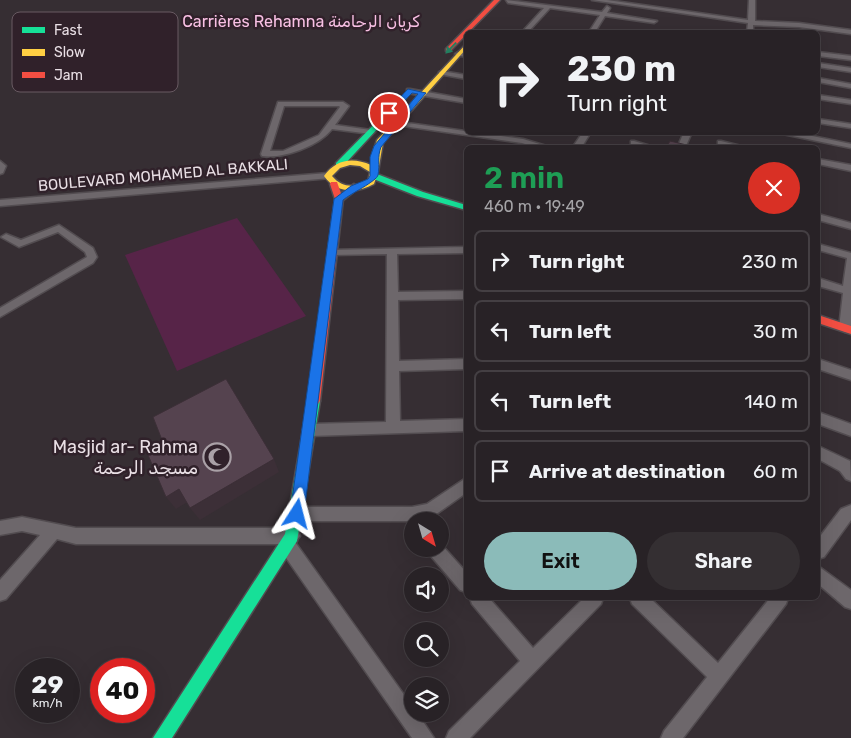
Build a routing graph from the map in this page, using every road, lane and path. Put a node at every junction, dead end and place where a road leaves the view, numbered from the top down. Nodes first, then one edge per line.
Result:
1 (497, 0) edge
2 (508, 0) edge
3 (595, 0) edge
4 (752, 0) edge
5 (611, 2) junction
6 (549, 6) junction
7 (660, 9) junction
8 (604, 14) junction
9 (752, 23) junction
10 (468, 30) edge
11 (480, 30) edge
12 (527, 30) edge
13 (593, 30) edge
14 (750, 30) edge
15 (851, 32) edge
16 (464, 35) edge
17 (464, 52) edge
18 (820, 54) edge
19 (851, 58) edge
20 (820, 65) edge
21 (851, 70) edge
22 (441, 73) junction
23 (464, 77) edge
24 (820, 80) edge
25 (851, 86) edge
26 (410, 91) junction
27 (422, 93) junction
28 (820, 97) edge
29 (464, 101) edge
30 (851, 102) edge
31 (820, 121) edge
32 (396, 123) junction
33 (851, 126) edge
34 (331, 127) junction
35 (371, 132) junction
36 (464, 133) edge
37 (481, 135) edge
38 (526, 135) edge
39 (793, 135) edge
40 (523, 141) junction
41 (538, 145) edge
42 (851, 146) edge
43 (820, 162) edge
44 (0, 164) edge
45 (339, 165) junction
46 (851, 168) edge
47 (0, 171) edge
48 (374, 173) junction
49 (331, 180) junction
50 (360, 186) junction
51 (420, 194) junction
52 (339, 199) junction
53 (0, 203) edge
54 (464, 207) edge
55 (820, 218) edge
56 (851, 226) edge
57 (6, 237) dead end
58 (820, 248) edge
59 (464, 250) edge
60 (332, 252) junction
61 (392, 252) junction
62 (851, 256) edge
63 (851, 260) edge
64 (820, 283) edge
65 (850, 292) edge
66 (464, 295) edge
67 (392, 296) junction
68 (0, 314) edge
69 (820, 320) edge
70 (848, 329) edge
71 (464, 364) edge
72 (820, 365) edge
73 (392, 366) junction
74 (851, 375) edge
75 (820, 419) edge
76 (464, 425) edge
77 (393, 428) junction
78 (310, 430) junction
79 (851, 430) edge
80 (820, 453) edge
81 (851, 474) edge
82 (464, 486) edge
83 (426, 512) edge
84 (851, 512) edge
85 (297, 514) junction
86 (404, 518) edge
87 (0, 528) edge
88 (53, 532) junction
89 (290, 541) junction
90 (820, 547) edge
91 (444, 558) edge
92 (820, 576) edge
93 (464, 582) edge
94 (0, 593) edge
95 (480, 600) edge
96 (593, 600) edge
97 (640, 600) edge
98 (778, 600) edge
99 (851, 601) edge
100 (532, 661) junction
101 (718, 675) junction
102 (162, 738) edge
103 (424, 738) edge
104 (456, 738) edge
105 (671, 738) edge

1 -> 10 street
2 - 6 street
2 - 11 street
3 - 5 street
4 - 9 street
5 - 7 street
5 - 8 street
6 - 8 street
6 - 12 street
7 - 8 street
7 - 9 street
8 - 13 street
9 - 14 street
9 - 15 street
16 -> 26 street
17 - 22 street
18 - 19 street
20 - 21 street
22 - 23 street
22 - 27 street
24 - 25 street
26 - 27 street
26 - 35 street
27 - 29 street
27 - 32 street
28 - 30 street
31 - 33 street
32 - 36 street
32 - 48 street
34 - 34 street
34 - 35 street
35 - 45 street
37 - 40 street
38 - 40 street
39 - 42 street
40 - 41 street
43 - 46 street
44 - 47 street
45 - 48 street
45 - 49 street
48 - 50 street
48 - 51 street
49 - 50 street
49 - 52 street
49 - 53 street, BOULEVARD MOHAMED AL BAKKALI
50 - 51 street
50 - 52 street
51 - 54 street
52 - 60 street
55 - 56 street
57 - 68 street
58 - 62 street
59 - 61 street
60 - 61 street
60 - 78 street
61 - 67 street
63 - 65 street
64 - 65 street
65 - 70 street
66 - 67 street
67 - 73 street
69 - 70 street
71 - 73 street
72 - 74 street
73 - 77 street
75 - 79 street
76 - 77 street
77 - 78 street
78 - 85 street
80 - 81 street
82 - 83 street
84 - 90 street
85 - 86 street
85 - 89 street
87 - 88 street
88 - 89 street
88 - 94 street
89 - 102 street
89 - 103 street
91 - 93 street
92 - 99 street
95 - 100 street
96 - 100 street
97 - 101 street
98 - 101 street
100 - 104 street
101 - 105 street

